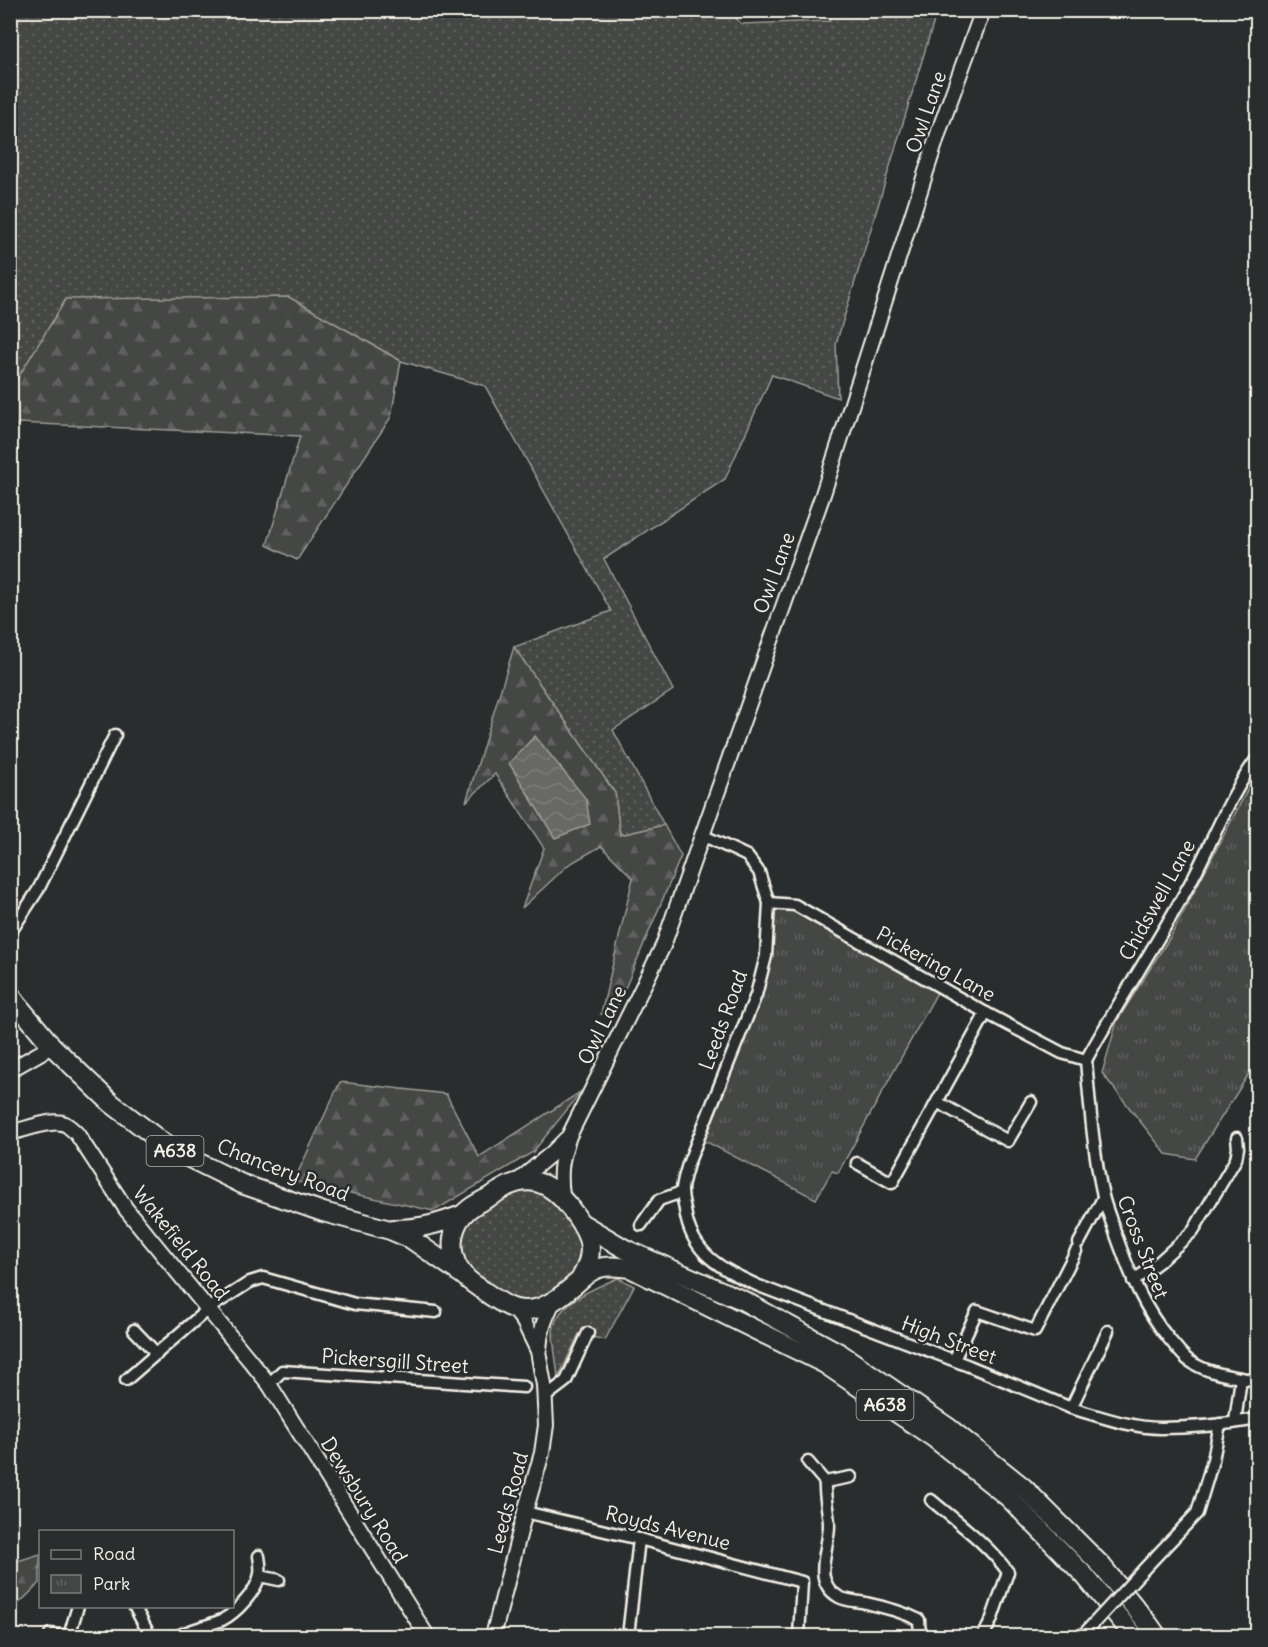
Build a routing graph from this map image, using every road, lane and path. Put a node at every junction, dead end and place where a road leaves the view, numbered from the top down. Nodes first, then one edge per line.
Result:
1 (982, 10) edge
2 (115, 735) dead end
3 (95, 743) dead end
4 (107, 749) junction
5 (1257, 757) edge
6 (702, 835) junction
7 (769, 903) junction
8 (10, 933) edge
9 (10, 994) edge
10 (986, 1013) junction
11 (52, 1046) junction
12 (1086, 1060) junction
13 (10, 1070) edge
14 (937, 1102) junction
15 (1031, 1102) dead end
16 (10, 1133) edge
17 (569, 1136) junction
18 (1237, 1138) dead end
19 (857, 1163) dead end
20 (515, 1183) junction
21 (682, 1192) junction
22 (562, 1196) junction
23 (1103, 1198) junction
24 (464, 1214) junction
25 (581, 1222) junction
26 (641, 1226) dead end
27 (390, 1230) junction
28 (464, 1276) junction
29 (581, 1278) junction
30 (1133, 1281) junction
31 (553, 1302) junction
32 (208, 1309) junction
33 (514, 1309) junction
34 (436, 1312) dead end
35 (134, 1330) dead end
36 (1108, 1331) dead end
37 (588, 1334) dead end
38 (538, 1351) junction
39 (157, 1354) junction
40 (954, 1360) junction
41 (1241, 1378) junction
42 (126, 1380) dead end
43 (1257, 1381) edge
44 (269, 1384) junction
45 (524, 1387) dead end
46 (545, 1397) junction
47 (1071, 1408) junction
48 (1257, 1419) edge
49 (1235, 1422) junction
50 (1220, 1424) junction
51 (808, 1462) dead end
52 (851, 1477) dead end
53 (825, 1482) junction
54 (931, 1500) dead end
55 (525, 1512) junction
56 (639, 1539) junction
57 (259, 1556) dead end
58 (260, 1576) junction
59 (279, 1580) dead end
60 (77, 1608) edge
61 (135, 1608) edge
62 (50, 1634) dead end
63 (69, 1636) edge
64 (150, 1636) edge
65 (178, 1636) edge
66 (427, 1636) edge
67 (494, 1636) edge
68 (628, 1636) edge
69 (799, 1636) edge
70 (920, 1636) edge
71 (983, 1636) edge
72 (1082, 1636) edge
73 (1134, 1636) edge
74 (1157, 1636) edge

1 - 6 main road, Owl Lane
2 - 4 street
3 - 4 street
4 - 8 street
5 - 12 street, Chidswell Lane
6 - 7 street, Leeds Road
6 - 17 main road, Owl Lane
7 - 10 street, Pickering Lane
7 - 21 street, Leeds Road
9 - 11 highway, Chancery Road / A638
10 - 12 street, Pickering Lane
10 - 14 street
11 - 13 main road
11 - 27 highway, Chancery Road / A638
12 - 23 street, Cross Street
14 - 15 street
14 - 19 street
16 - 32 main road, Wakefield Road
17 - 20 main road, Owl Lane
17 - 22 main road, Owl Lane
18 - 30 street
20 - 22 highway, A638
20 - 24 highway, A638
21 - 26 street
21 - 40 street, High Street
22 - 25 highway, A638
23 - 30 street, Cross Street
23 - 40 street
24 - 27 highway, Chancery Road / A638
24 - 28 highway
25 - 29 highway, A638
25 - 74 highway, A638
27 - 28 highway, Chancery Road / A638
28 - 33 highway, A638
29 - 31 highway, A638
29 - 73 highway, A638
30 - 41 street, Cross Street
31 - 33 highway, A638
31 - 38 main road, Leeds Road
32 - 34 street
32 - 39 street
32 - 44 main road, Wakefield Road
33 - 38 main road, Leeds Road
35 - 39 street
36 - 47 street
37 - 46 street
38 - 46 main road, Leeds Road
39 - 42 street
40 - 47 street, High Street
41 - 43 street, Cross Street
41 - 49 street
44 - 45 street, Pickersgill Street
44 - 66 main road, Dewsbury Road
46 - 55 main road, Leeds Road
47 - 50 street, High Street
48 - 49 street, High Street
49 - 50 street, High Street
50 - 72 street, bridge
51 - 53 street
52 - 53 street
53 - 70 street
54 - 71 street
55 - 56 street, Royds Avenue
55 - 67 main road, Leeds Road
56 - 68 street
56 - 69 street, Royds Avenue
57 - 58 street
58 - 59 street
58 - 65 street
60 - 63 street
61 - 64 street
62 - 63 street

